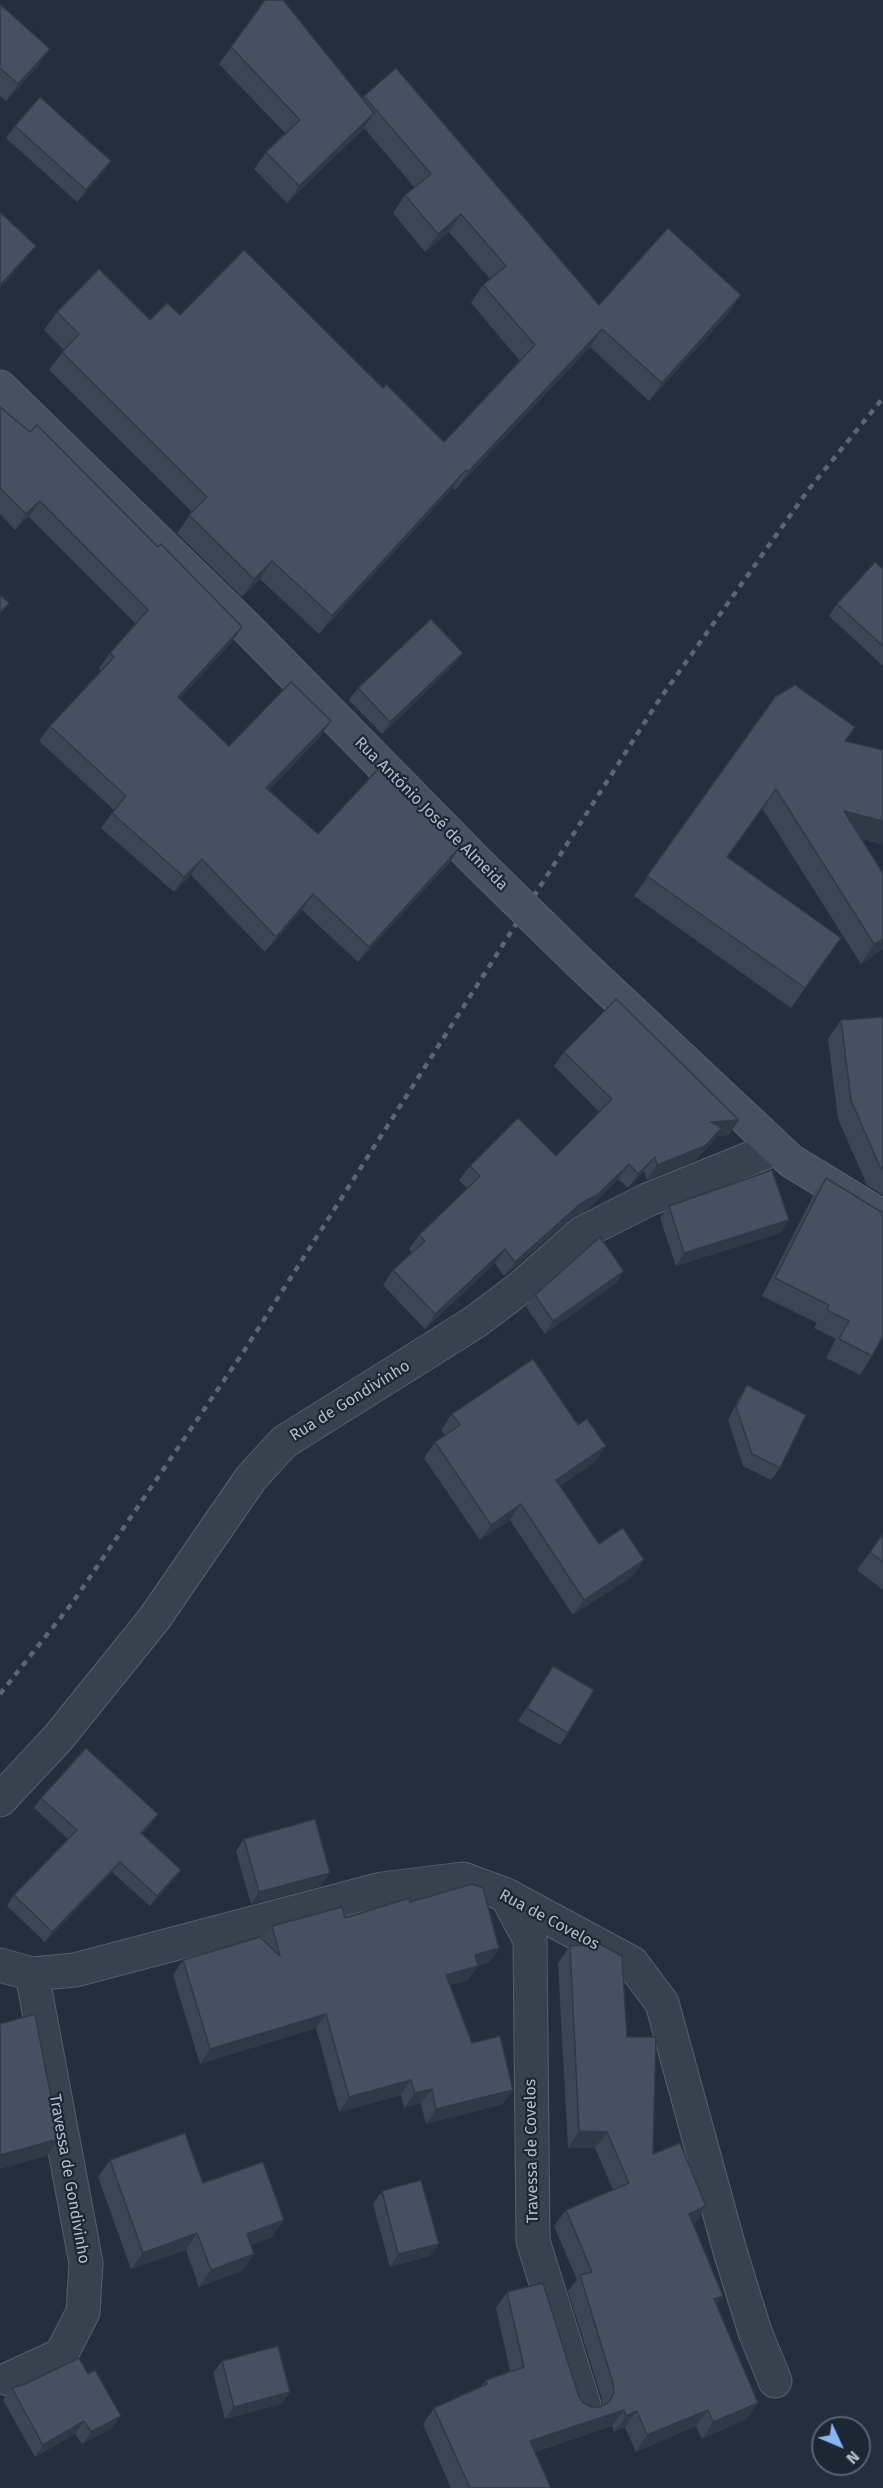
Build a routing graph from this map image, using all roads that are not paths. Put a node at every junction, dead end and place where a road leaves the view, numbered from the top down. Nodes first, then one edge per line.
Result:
1 (0, 387) edge
2 (776, 1148) junction
3 (883, 1217) edge
4 (0, 1800) edge
5 (506, 1895) junction
6 (0, 1965) edge
7 (32, 1974) junction
8 (9, 2379) dead end
9 (775, 2381) dead end
10 (584, 2405) edge

1 - 2 main road, Rua António José de Almeida, bridge
2 - 3 main road, Rua António José de Almeida
2 - 4 street, Rua de Gondivinho
5 - 7 street, Rua de Covelos
5 - 9 street, Rua de Covelos
5 - 10 street, Travessa de Covelos
6 - 7 street
7 - 8 street, Travessa de Gondivinho

